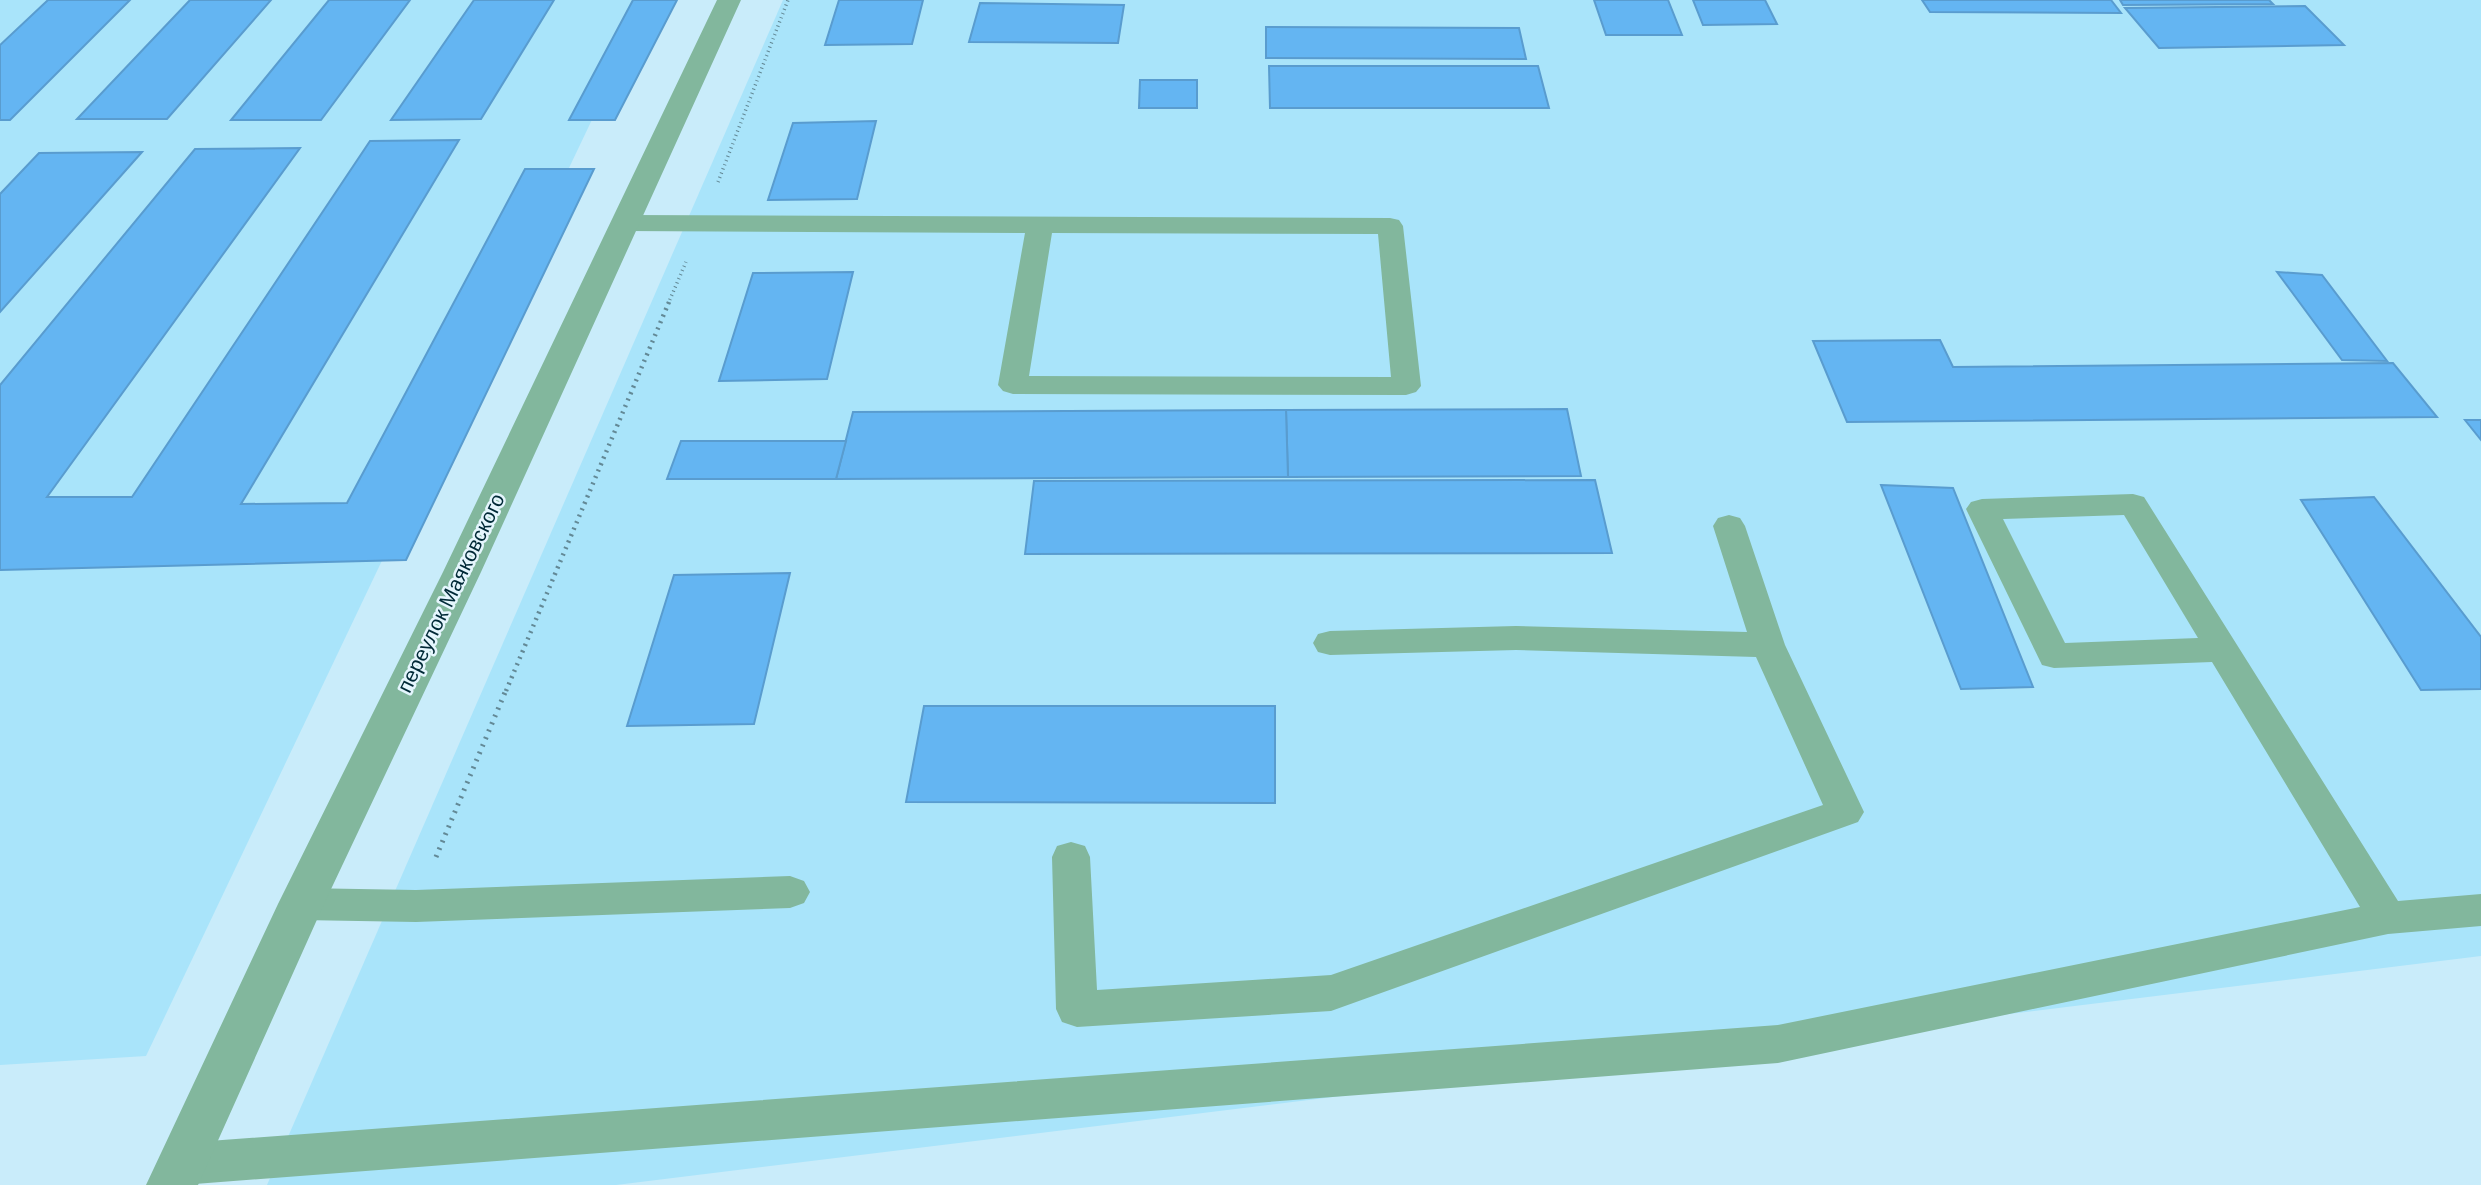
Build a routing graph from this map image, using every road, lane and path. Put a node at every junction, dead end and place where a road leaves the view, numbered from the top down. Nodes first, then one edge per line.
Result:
1 (729, 0) edge
2 (788, 0) edge
3 (625, 223) junction
4 (703, 224) junction
5 (1040, 225) junction
6 (1729, 526) dead end
7 (1330, 643) dead end
8 (1768, 645) junction
9 (2223, 649) junction
10 (1071, 857) dead end
11 (790, 892) dead end
12 (301, 905) junction
13 (416, 906) junction
14 (2481, 911) edge
15 (2388, 918) junction
16 (177, 1175) edge

1 - 3 street, переулок Маяковского
2 - 4 path
3 - 4 lane
3 - 12 street, переулок Маяковского
4 - 5 lane
4 - 13 path
5 - 5 lane
6 - 8 lane
7 - 8 lane
8 - 10 lane
9 - 9 lane
9 - 15 lane
11 - 13 lane
12 - 13 lane
12 - 16 street, переулок Маяковского
14 - 15 lane
15 - 16 lane

